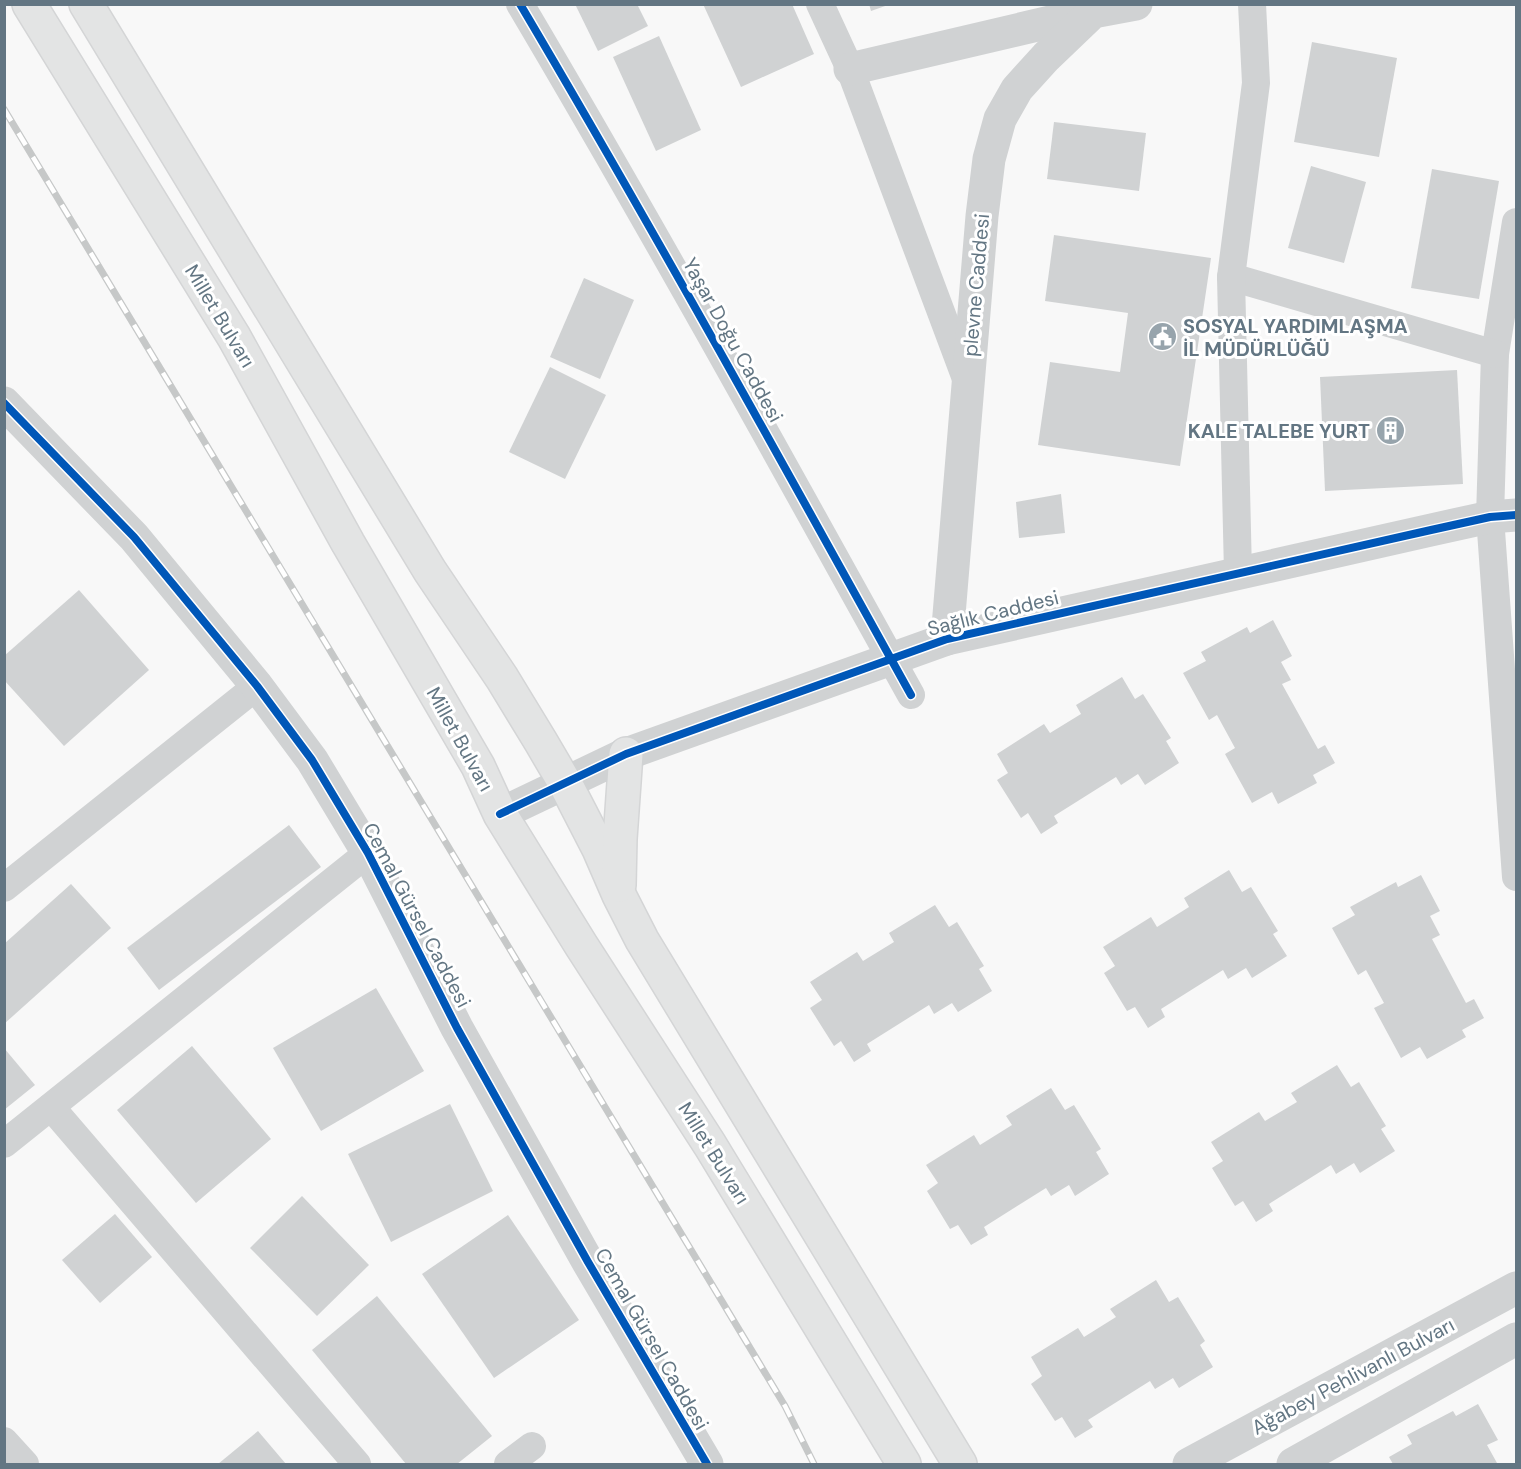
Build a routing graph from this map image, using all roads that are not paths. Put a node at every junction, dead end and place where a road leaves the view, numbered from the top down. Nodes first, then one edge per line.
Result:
1 (29, 4) edge
2 (86, 4) edge
3 (520, 4) edge
4 (820, 4) edge
5 (1136, 4) edge
6 (1252, 4) edge
7 (1093, 12) junction
8 (850, 69) junction
9 (1516, 222) edge
10 (1231, 277) junction
11 (1495, 354) junction
12 (968, 384) junction
13 (4, 403) edge
14 (1503, 516) edge
15 (1238, 573) junction
16 (947, 639) junction
17 (890, 658) junction
18 (257, 686) junction
19 (911, 695) dead end
20 (626, 754) junction
21 (565, 783) junction
22 (500, 814) junction
23 (368, 853) junction
24 (1516, 877) edge
25 (4, 888) edge
26 (619, 896) junction
27 (51, 1107) junction
28 (4, 1144) edge
29 (1516, 1288) edge
30 (1516, 1339) edge
31 (4, 1441) edge
32 (532, 1446) dead end
33 (25, 1464) edge
34 (357, 1464) edge
35 (508, 1464) edge
36 (707, 1464) edge
37 (904, 1464) edge
38 (960, 1464) edge
39 (1190, 1464) edge
40 (1293, 1464) edge

1 - 22 main road, Millet Bulvarı
2 - 21 main road
3 - 17 street, Yaşar Doğu Caddesi
4 - 8 street
5 - 7 street
6 - 10 street
7 - 8 street
7 - 12 street, plevne Caddesi
8 - 12 street
9 - 11 street
10 - 11 street
10 - 15 street
11 - 14 street
12 - 16 street, plevne Caddesi
13 - 18 street, Cemal Gürsel Caddesi
14 - 15 street, Sağlık Caddesi
14 - 24 street
15 - 16 street, Sağlık Caddesi
16 - 17 street, Sağlık Caddesi
17 - 19 street, Yaşar Doğu Caddesi
17 - 20 street, Sağlık Caddesi
18 - 23 street, Cemal Gürsel Caddesi
18 - 25 street
20 - 21 street, Sağlık Caddesi
20 - 26 main road
21 - 22 street, Sağlık Caddesi
21 - 26 main road
22 - 37 main road, Millet Bulvarı
23 - 27 street
23 - 36 street, Cemal Gürsel Caddesi
26 - 38 main road
27 - 28 street
27 - 34 street
29 - 39 street, Ağabey Pehlivanlı Bulvarı
30 - 40 street
31 - 33 street
32 - 35 street

